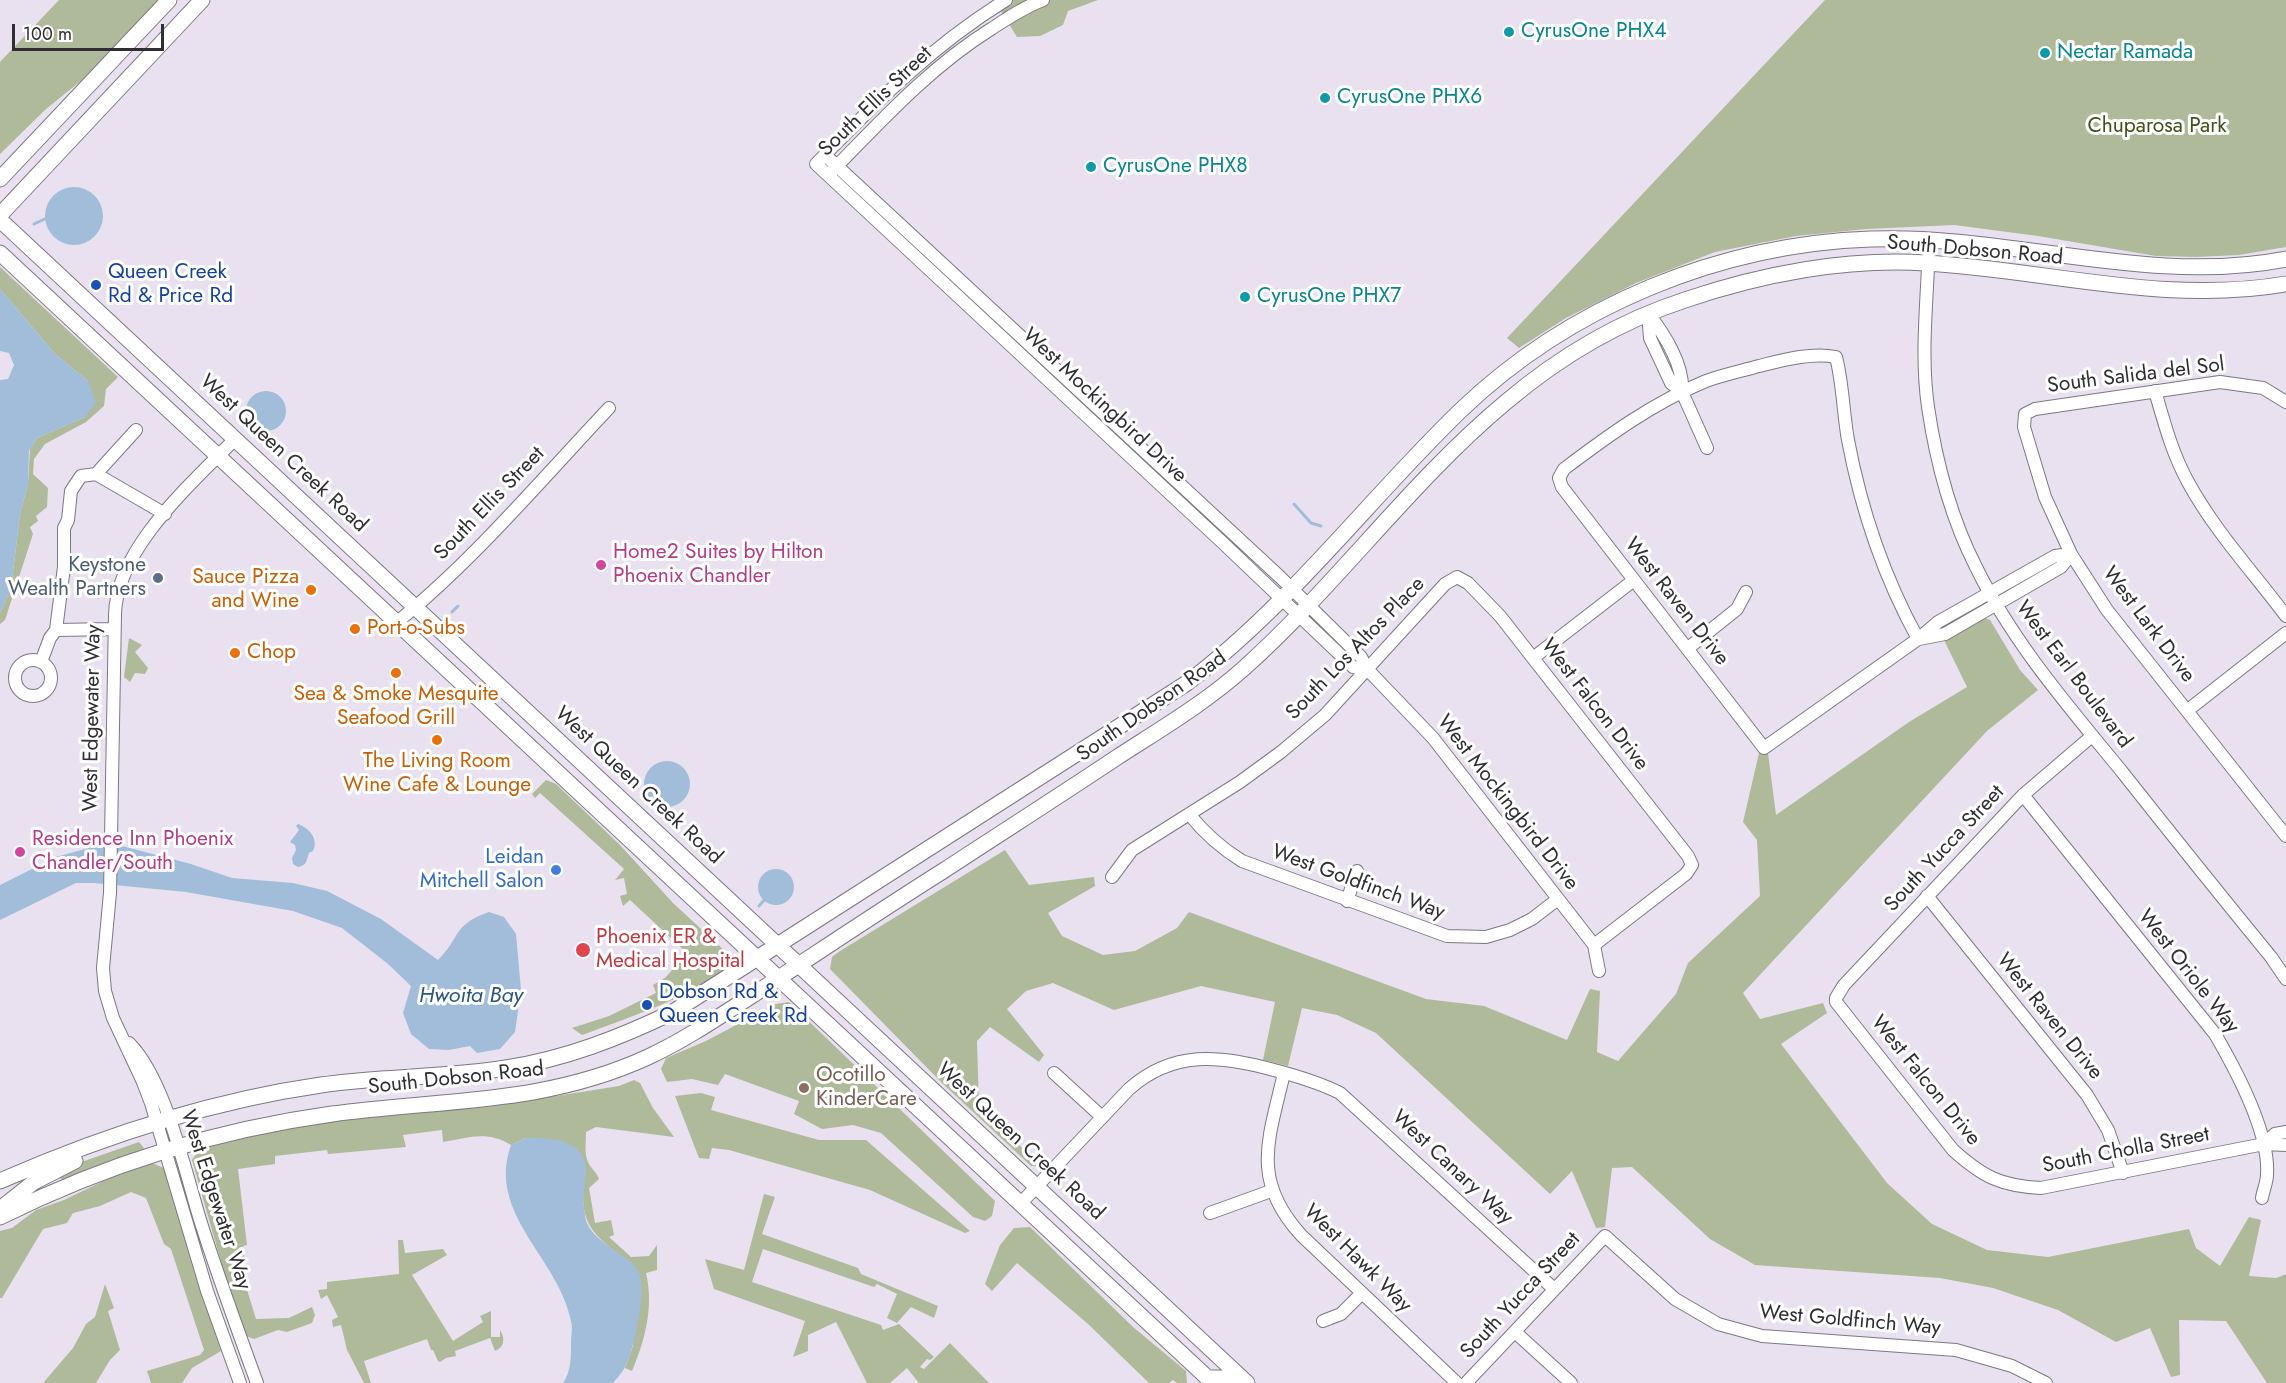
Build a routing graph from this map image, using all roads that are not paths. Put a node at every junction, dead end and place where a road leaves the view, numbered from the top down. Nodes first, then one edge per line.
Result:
1 (169, 0) edge
2 (202, 0) edge
3 (1006, 0) edge
4 (1038, 1) edge
5 (820, 159) joint
6 (832, 171) junction
7 (0, 179) edge
8 (0, 215) edge
9 (0, 220) edge
10 (1929, 239) junction
11 (0, 253) edge
12 (2286, 259) edge
13 (1929, 263) junction
14 (2286, 284) edge
15 (1648, 313) junction
16 (1039, 353) junction
17 (1030, 363) junction
18 (2155, 391) junction
19 (1682, 392) junction
20 (2286, 402) edge
21 (609, 408) dead end
22 (2025, 414) joint
23 (136, 430) dead end
24 (235, 439) junction
25 (1707, 448) dead end
26 (218, 457) junction
27 (96, 474) junction
28 (165, 514) junction
29 (2072, 554) junction
30 (1456, 577) joint
31 (1634, 580) junction
32 (1746, 592) dead end
33 (1286, 593) junction
34 (1989, 593) junction
35 (1996, 605) junction
36 (417, 606) junction
37 (1303, 610) junction
38 (2286, 616) edge
39 (396, 623) junction
40 (114, 629) junction
41 (56, 630) junction
42 (2286, 633) edge
43 (1918, 639) junction
44 (1687, 649) junction
45 (1533, 658) junction
46 (41, 662) dead end
47 (1368, 670) junction
48 (2188, 710) junction
49 (2092, 736) junction
50 (2023, 795) junction
51 (1189, 814) junction
52 (2286, 836) edge
53 (1357, 871) dead end
54 (1112, 877) dead end
55 (1927, 896) junction
56 (1558, 899) junction
57 (1347, 901) junction
58 (1594, 945) junction
59 (778, 946) junction
60 (758, 958) junction
61 (800, 965) junction
62 (1599, 971) dead end
63 (2285, 974) edge
64 (779, 977) junction
65 (1836, 998) joint
66 (1054, 1073) dead end
67 (1284, 1073) junction
68 (1102, 1117) junction
69 (161, 1124) junction
70 (2286, 1132) edge
71 (2264, 1144) junction
72 (2286, 1145) edge
73 (171, 1148) junction
74 (2123, 1173) junction
75 (1995, 1180) joint
76 (0, 1181) edge
77 (1036, 1186) junction
78 (1271, 1191) junction
79 (2262, 1198) dead end
80 (1020, 1203) junction
81 (0, 1209) edge
82 (1210, 1214) dead end
83 (0, 1217) edge
84 (1605, 1236) joint
85 (1554, 1289) junction
86 (1361, 1294) junction
87 (1323, 1322) dead end
88 (1515, 1332) junction
89 (1210, 1380) edge
90 (240, 1383) edge
91 (257, 1383) edge
92 (1232, 1383) edge
93 (1247, 1383) edge
94 (1457, 1383) edge
95 (1466, 1383) edge
96 (1571, 1383) edge
97 (2046, 1383) edge

1 - 7 main road
2 - 8 main road
3 - 5 street, South Ellis Street
4 - 6 street, South Ellis Street
5 - 6 street, West Mockingbird Drive
6 - 16 street, West Mockingbird Drive
6 - 17 street, West Mockingbird Drive
9 - 24 main road, West Queen Creek Road
10 - 12 main road, South Dobson Road
10 - 13 street, West Earl Boulevard
10 - 33 main road, South Dobson Road
11 - 26 main road
13 - 14 main road, South Dobson Road
13 - 15 main road, South Dobson Road
13 - 34 street, West Earl Boulevard
15 - 19 street
15 - 37 main road, South Dobson Road
16 - 17 street
16 - 33 street, West Mockingbird Drive
17 - 33 street, West Mockingbird Drive
18 - 20 street, South Salida del Sol
18 - 22 street, South Salida del Sol
18 - 38 street
19 - 25 street
19 - 31 street, West Raven Drive
19 - 43 street
21 - 36 street, South Ellis Street
22 - 29 street, West Lark Drive
23 - 27 street
24 - 26 street, West Edgewater Way
24 - 36 main road, West Queen Creek Road
26 - 28 street, West Edgewater Way
26 - 39 main road
27 - 28 street
27 - 41 street
28 - 40 street, West Edgewater Way
29 - 34 street
29 - 35 street
29 - 48 street, West Lark Drive
30 - 45 street, West Falcon Drive
30 - 47 street, South Los Altos Place
31 - 44 street, West Raven Drive
31 - 45 street
32 - 44 street
33 - 37 street, West Mockingbird Drive
33 - 59 main road, South Dobson Road
34 - 35 street, West Earl Boulevard
34 - 43 street
35 - 43 street
35 - 49 street, West Earl Boulevard
36 - 39 street, South Ellis Street
36 - 59 main road, West Queen Creek Road
37 - 47 street, West Mockingbird Drive
37 - 61 main road, South Dobson Road
39 - 60 main road
40 - 41 street
40 - 69 street, West Edgewater Way
41 - 46 street
42 - 48 street
43 - 44 street, West Raven Drive
45 - 58 street, West Falcon Drive
47 - 51 street, South Los Altos Place
47 - 56 street, West Mockingbird Drive
48 - 52 street, West Lark Drive
49 - 50 street, South Yucca Street
49 - 63 street, West Earl Boulevard
50 - 55 street, South Yucca Street
50 - 71 street, West Oriole Way
51 - 54 street, South Los Altos Place
51 - 57 street, West Goldfinch Way
53 - 57 street
55 - 65 street, South Yucca Street
55 - 74 street, West Raven Drive
56 - 57 street, West Goldfinch Way
56 - 58 street, West Mockingbird Drive
58 - 62 street, West Mockingbird Drive
59 - 60 main road, South Dobson Road
59 - 61 main road, West Queen Creek Road
60 - 64 main road
60 - 69 main road, South Dobson Road
61 - 64 main road, South Dobson Road
61 - 77 main road, West Queen Creek Road
64 - 73 main road, South Dobson Road
64 - 80 main road
65 - 75 street, West Falcon Drive
66 - 68 street
67 - 68 street, West Canary Way
67 - 78 street, West Hawk Way
67 - 85 street, West Canary Way
68 - 77 street, West Canary Way
69 - 73 street, West Edgewater Way
69 - 76 main road, South Dobson Road
69 - 81 main road
70 - 71 street, South Cholla Street
71 - 72 street, South Cholla Street
71 - 74 street, South Cholla Street
71 - 79 street, West Oriole Way
73 - 83 main road, South Dobson Road
73 - 90 street, West Edgewater Way
73 - 91 street, West Edgewater Way
74 - 75 street, South Cholla Street
77 - 80 street, West Canary Way
77 - 93 main road, West Queen Creek Road
78 - 82 street
78 - 86 street, West Hawk Way
80 - 89 main road
84 - 85 street, South Yucca Street
84 - 97 street, West Goldfinch Way
85 - 88 street, South Yucca Street
86 - 87 street
86 - 94 street, West Hawk Way
88 - 95 street, South Yucca Street
88 - 96 street
89 - 92 main road

